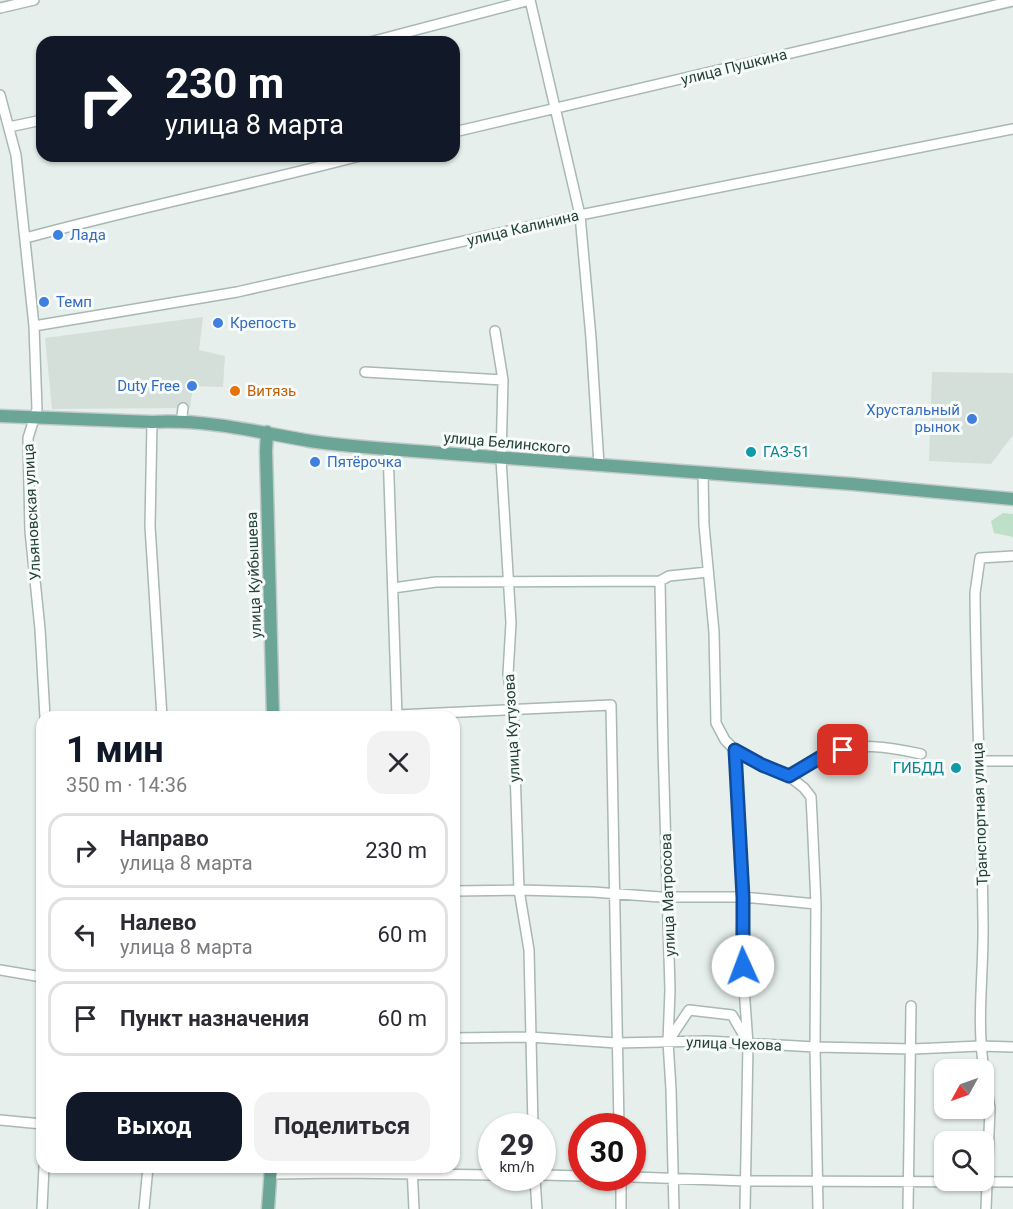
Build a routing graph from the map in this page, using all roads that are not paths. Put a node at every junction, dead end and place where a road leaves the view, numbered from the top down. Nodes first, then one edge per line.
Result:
1 (34, 0) edge
2 (530, 0) edge
3 (1013, 1) edge
4 (0, 8) edge
5 (393, 36) edge
6 (0, 95) edge
7 (556, 110) junction
8 (36, 121) edge
9 (9, 127) junction
10 (1013, 129) edge
11 (460, 131) edge
12 (337, 162) edge
13 (580, 215) junction
14 (26, 238) junction
15 (34, 326) junction
16 (495, 330) dead end
17 (365, 372) dead end
18 (503, 380) junction
19 (183, 408) dead end
20 (0, 416) edge
21 (35, 417) junction
22 (152, 422) junction
23 (181, 423) junction
24 (267, 432) junction
25 (388, 450) junction
26 (501, 459) junction
27 (599, 465) junction
28 (703, 474) junction
29 (1013, 499) edge
30 (1013, 556) edge
31 (708, 572) junction
32 (660, 581) junction
33 (507, 582) junction
34 (393, 588) junction
35 (513, 708) junction
36 (45, 711) edge
37 (162, 711) edge
38 (273, 711) edge
39 (397, 711) edge
40 (460, 712) edge
41 (735, 750) junction
42 (921, 754) dead end
43 (979, 761) junction
44 (1013, 761) edge
45 (789, 776) junction
46 (519, 890) junction
47 (460, 891) edge
48 (615, 894) junction
49 (669, 897) junction
50 (743, 897) junction
51 (816, 904) junction
52 (0, 970) edge
53 (36, 976) edge
54 (911, 1006) dead end
55 (530, 1037) junction
56 (460, 1038) edge
57 (616, 1042) junction
58 (668, 1042) junction
59 (748, 1044) junction
60 (980, 1046) junction
61 (815, 1047) junction
62 (1013, 1047) edge
63 (910, 1049) junction
64 (982, 1059) edge
65 (533, 1113) edge
66 (619, 1113) edge
67 (0, 1120) edge
68 (36, 1123) edge
69 (44, 1173) edge
70 (147, 1173) edge
71 (271, 1173) edge
72 (412, 1173) edge
73 (452, 1173) edge
74 (478, 1174) edge
75 (646, 1178) edge
76 (674, 1179) junction
77 (745, 1181) junction
78 (817, 1181) junction
79 (909, 1182) junction
80 (934, 1182) edge
81 (994, 1182) edge
82 (1013, 1182) edge
83 (536, 1191) edge
84 (621, 1191) edge
85 (986, 1191) edge
86 (42, 1209) edge
87 (144, 1209) edge
88 (268, 1209) edge
89 (414, 1209) edge
90 (537, 1209) edge
91 (621, 1209) edge
92 (675, 1209) edge
93 (745, 1209) edge
94 (818, 1209) edge
95 (908, 1209) edge
96 (986, 1209) edge

1 - 4 street
2 - 5 street
2 - 7 street
3 - 7 street, улица Пушкина
6 - 9 street, Ульяновская улица
7 - 11 street, улица Пушкина
7 - 13 street
8 - 9 street
9 - 14 street, Ульяновская улица
10 - 13 street, улица Калинина
12 - 14 street
13 - 15 street, улица Калинина
13 - 27 street
14 - 15 street, Ульяновская улица
15 - 21 street, Ульяновская улица
16 - 18 street, улица Кутузова
17 - 18 street
18 - 26 street, улица Кутузова
19 - 23 street
20 - 21 main road, улица Белинского
21 - 22 main road, улица Белинского
21 - 36 street, Ульяновская улица
22 - 23 main road, улица Белинского
22 - 37 street
23 - 24 main road, улица Белинского
24 - 25 main road, улица Белинского
24 - 38 main road, улица Куйбышева
25 - 26 main road, улица Белинского
25 - 34 street
26 - 27 main road, улица Белинского
26 - 33 street, улица Кутузова
27 - 28 main road, улица Белинского
28 - 29 main road, улица Белинского
28 - 31 street
30 - 43 street, Транспортная улица
31 - 32 street
31 - 41 street
32 - 33 street
32 - 49 street, улица Матросова
33 - 34 street
33 - 35 street, улица Кутузова
34 - 39 street
35 - 40 street
35 - 46 street, улица Кутузова
35 - 48 street
41 - 45 street
41 - 50 street
42 - 45 street
43 - 44 street
43 - 60 street, Транспортная улица
45 - 51 street
46 - 47 street
46 - 48 street
46 - 55 street, улица Кутузова
48 - 49 street
48 - 57 street
49 - 50 street
49 - 58 street, улица Матросова
50 - 51 street
50 - 59 street
51 - 61 street
52 - 53 street
54 - 63 street
55 - 56 street, улица Чехова
55 - 57 street, улица Чехова
55 - 65 street, улица Кутузова
57 - 58 street, улица Чехова
57 - 66 street
58 - 59 street, улица Чехова
58 - 59 street
58 - 76 street, улица Матросова
59 - 61 street, улица Чехова
59 - 77 street
60 - 62 street, улица Чехова
60 - 63 street, улица Чехова
60 - 64 street, Транспортная улица
61 - 63 street, улица Чехова
61 - 78 street
63 - 79 street
67 - 68 street
69 - 86 street
70 - 87 street
71 - 88 main road
72 - 89 street
73 - 74 street
75 - 76 street
76 - 77 street
76 - 92 street, улица Матросова
77 - 78 street
77 - 93 street
78 - 79 street
78 - 94 street
79 - 80 street
79 - 95 street
81 - 82 street
83 - 90 street
84 - 91 street
85 - 96 street, Транспортная улица

